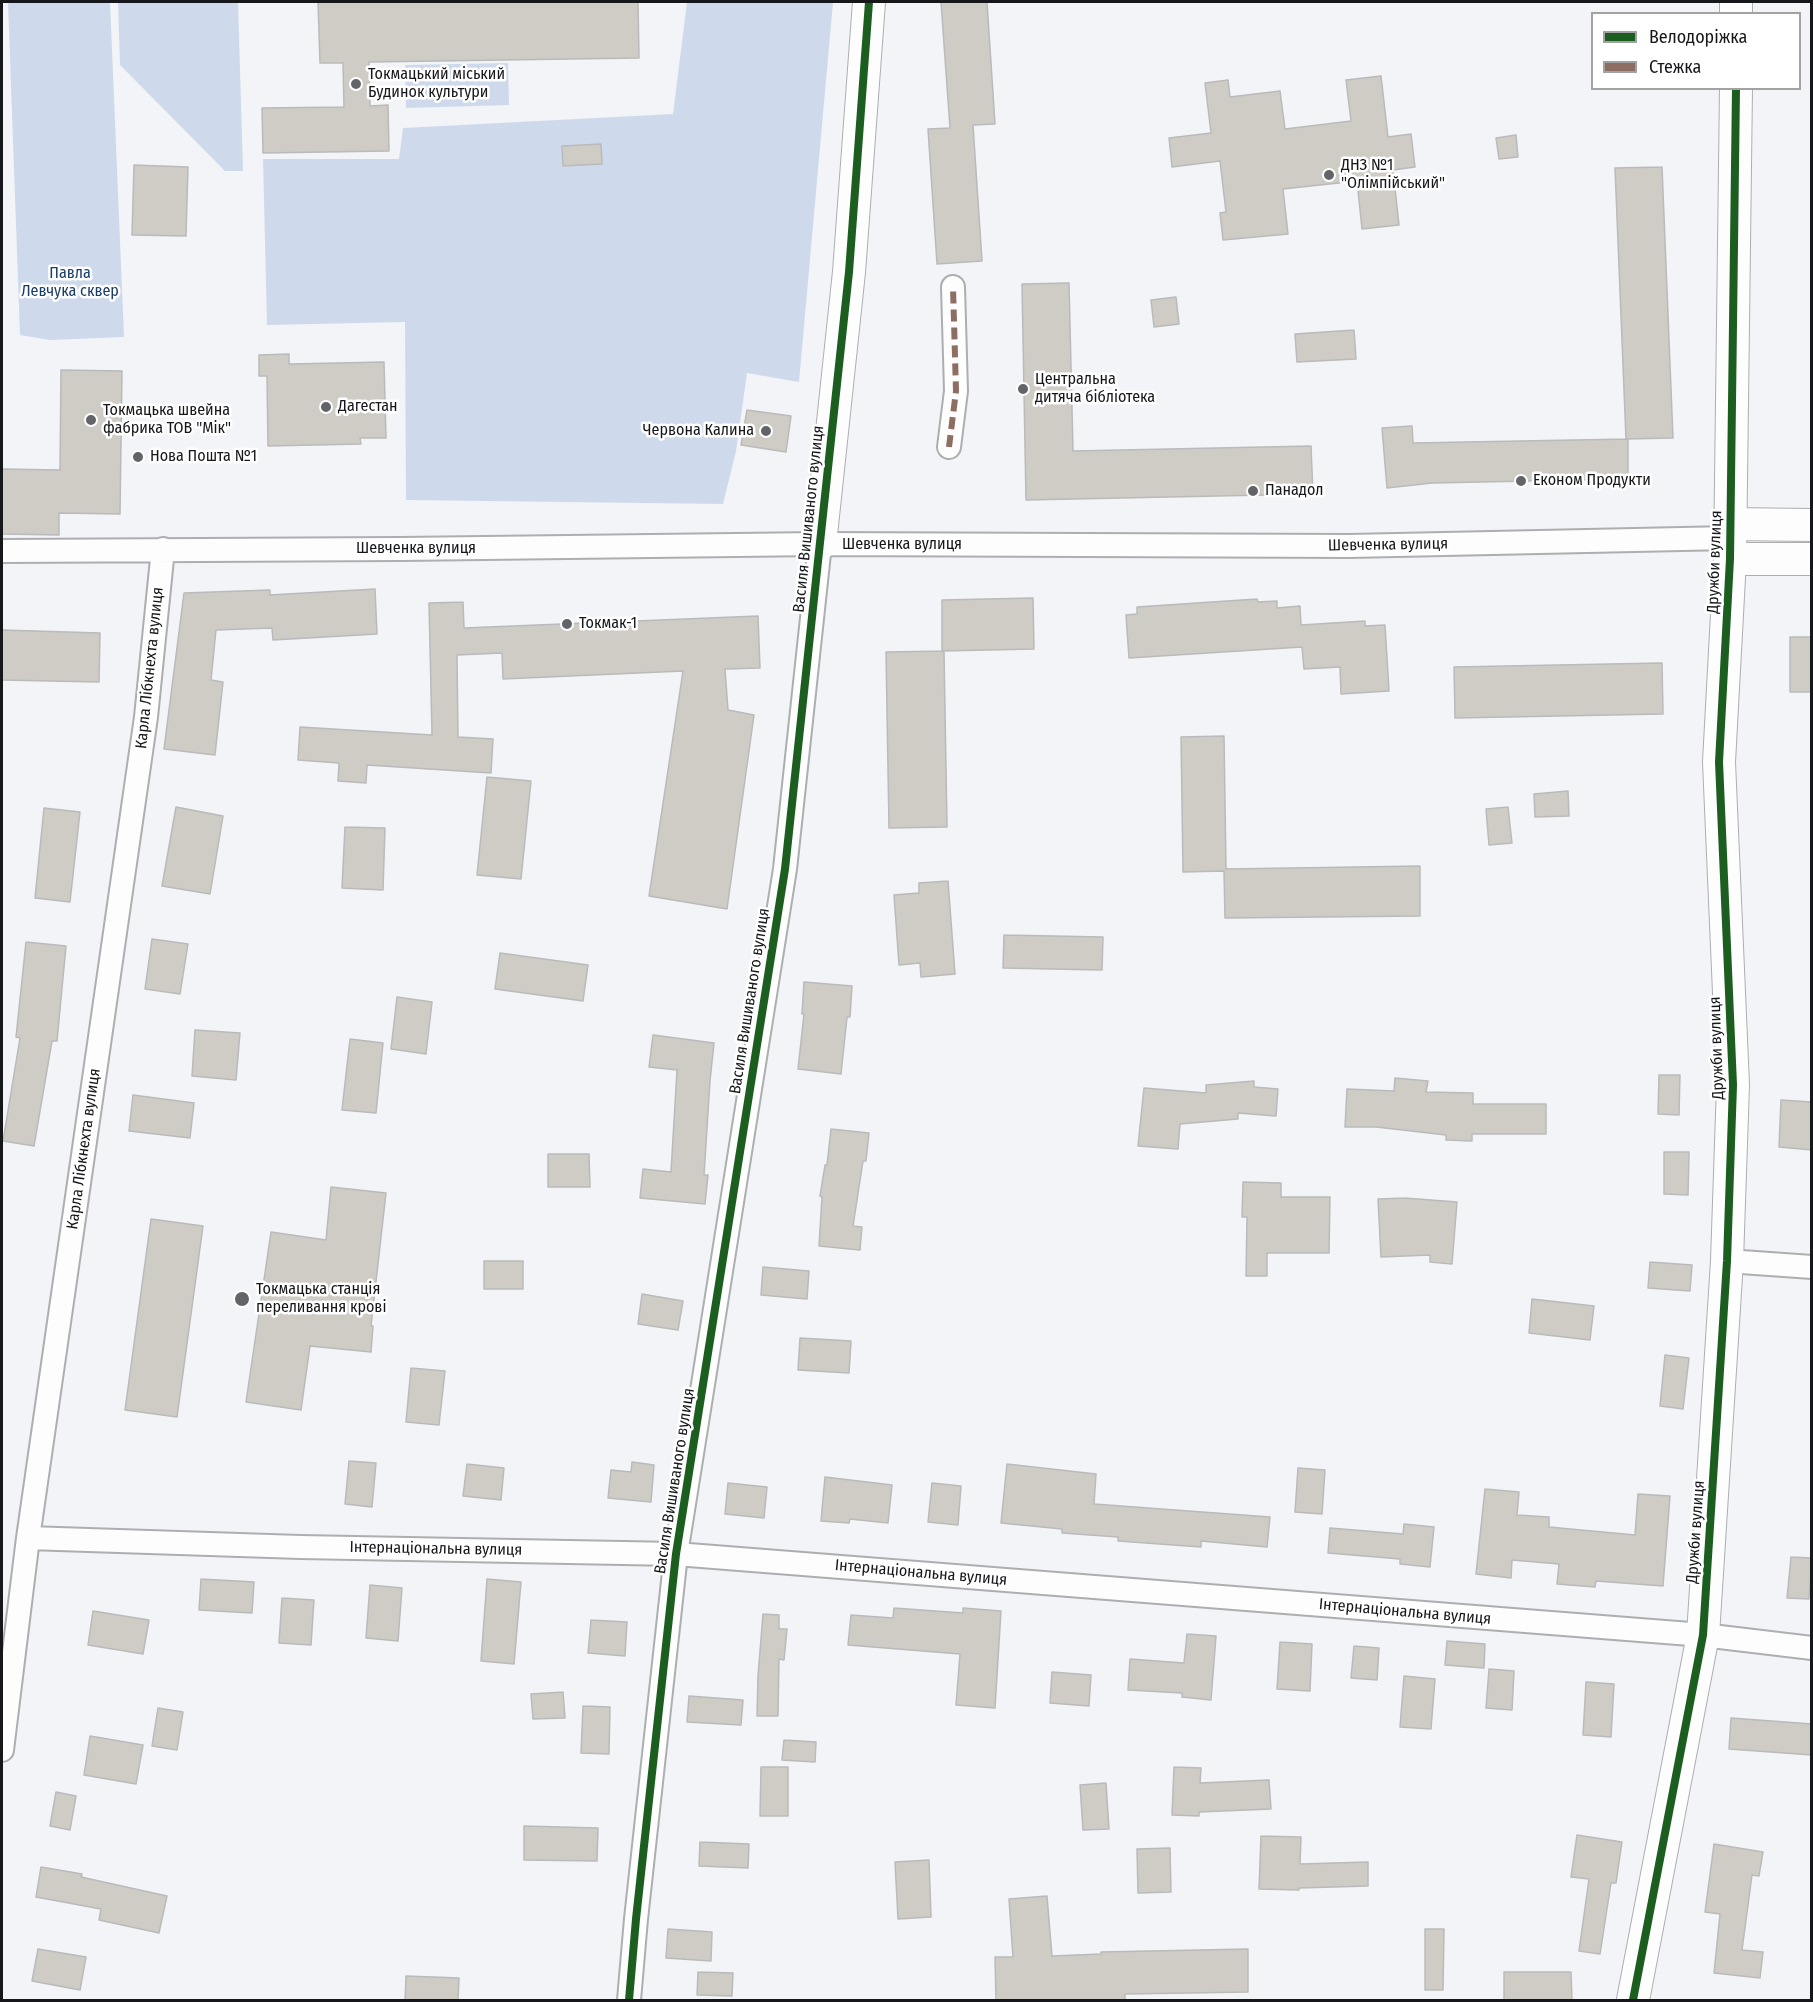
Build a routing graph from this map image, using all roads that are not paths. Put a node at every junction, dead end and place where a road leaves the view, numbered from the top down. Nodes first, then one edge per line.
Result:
1 (868, 2) edge
2 (1736, 90) edge
3 (953, 287) dead end
4 (949, 447) dead end
5 (1812, 525) edge
6 (1730, 540) junction
7 (820, 544) junction
8 (163, 549) junction
9 (2, 551) edge
10 (1812, 559) edge
11 (1727, 1261) junction
12 (1812, 1267) edge
13 (28, 1538) junction
14 (676, 1554) junction
15 (1703, 1635) junction
16 (1812, 1648) edge
17 (2, 1750) edge
18 (629, 2001) edge
19 (1633, 2001) edge

1 - 7 street, Василя Вишиваного вулиця
2 - 6 street, Дружби вулиця
3 - 4 street
5 - 6 street, Шевченка вулиця
6 - 7 street, Шевченка вулиця
6 - 10 street, Шевченка вулиця
6 - 11 street, Дружби вулиця
7 - 8 street, Шевченка вулиця
7 - 14 street, Василя Вишиваного вулиця
8 - 9 street, Шевченка вулиця
8 - 13 street, Карла Лібкнехта вулиця
11 - 12 street
11 - 15 street, Дружби вулиця
13 - 14 street, Інтернаціональна вулиця
13 - 17 street, Карла Лібкнехта вулиця
14 - 15 street, Інтернаціональна вулиця
14 - 18 street, Василя Вишиваного вулиця
15 - 16 street, Інтернаціональна вулиця
15 - 19 street, Дружби вулиця

